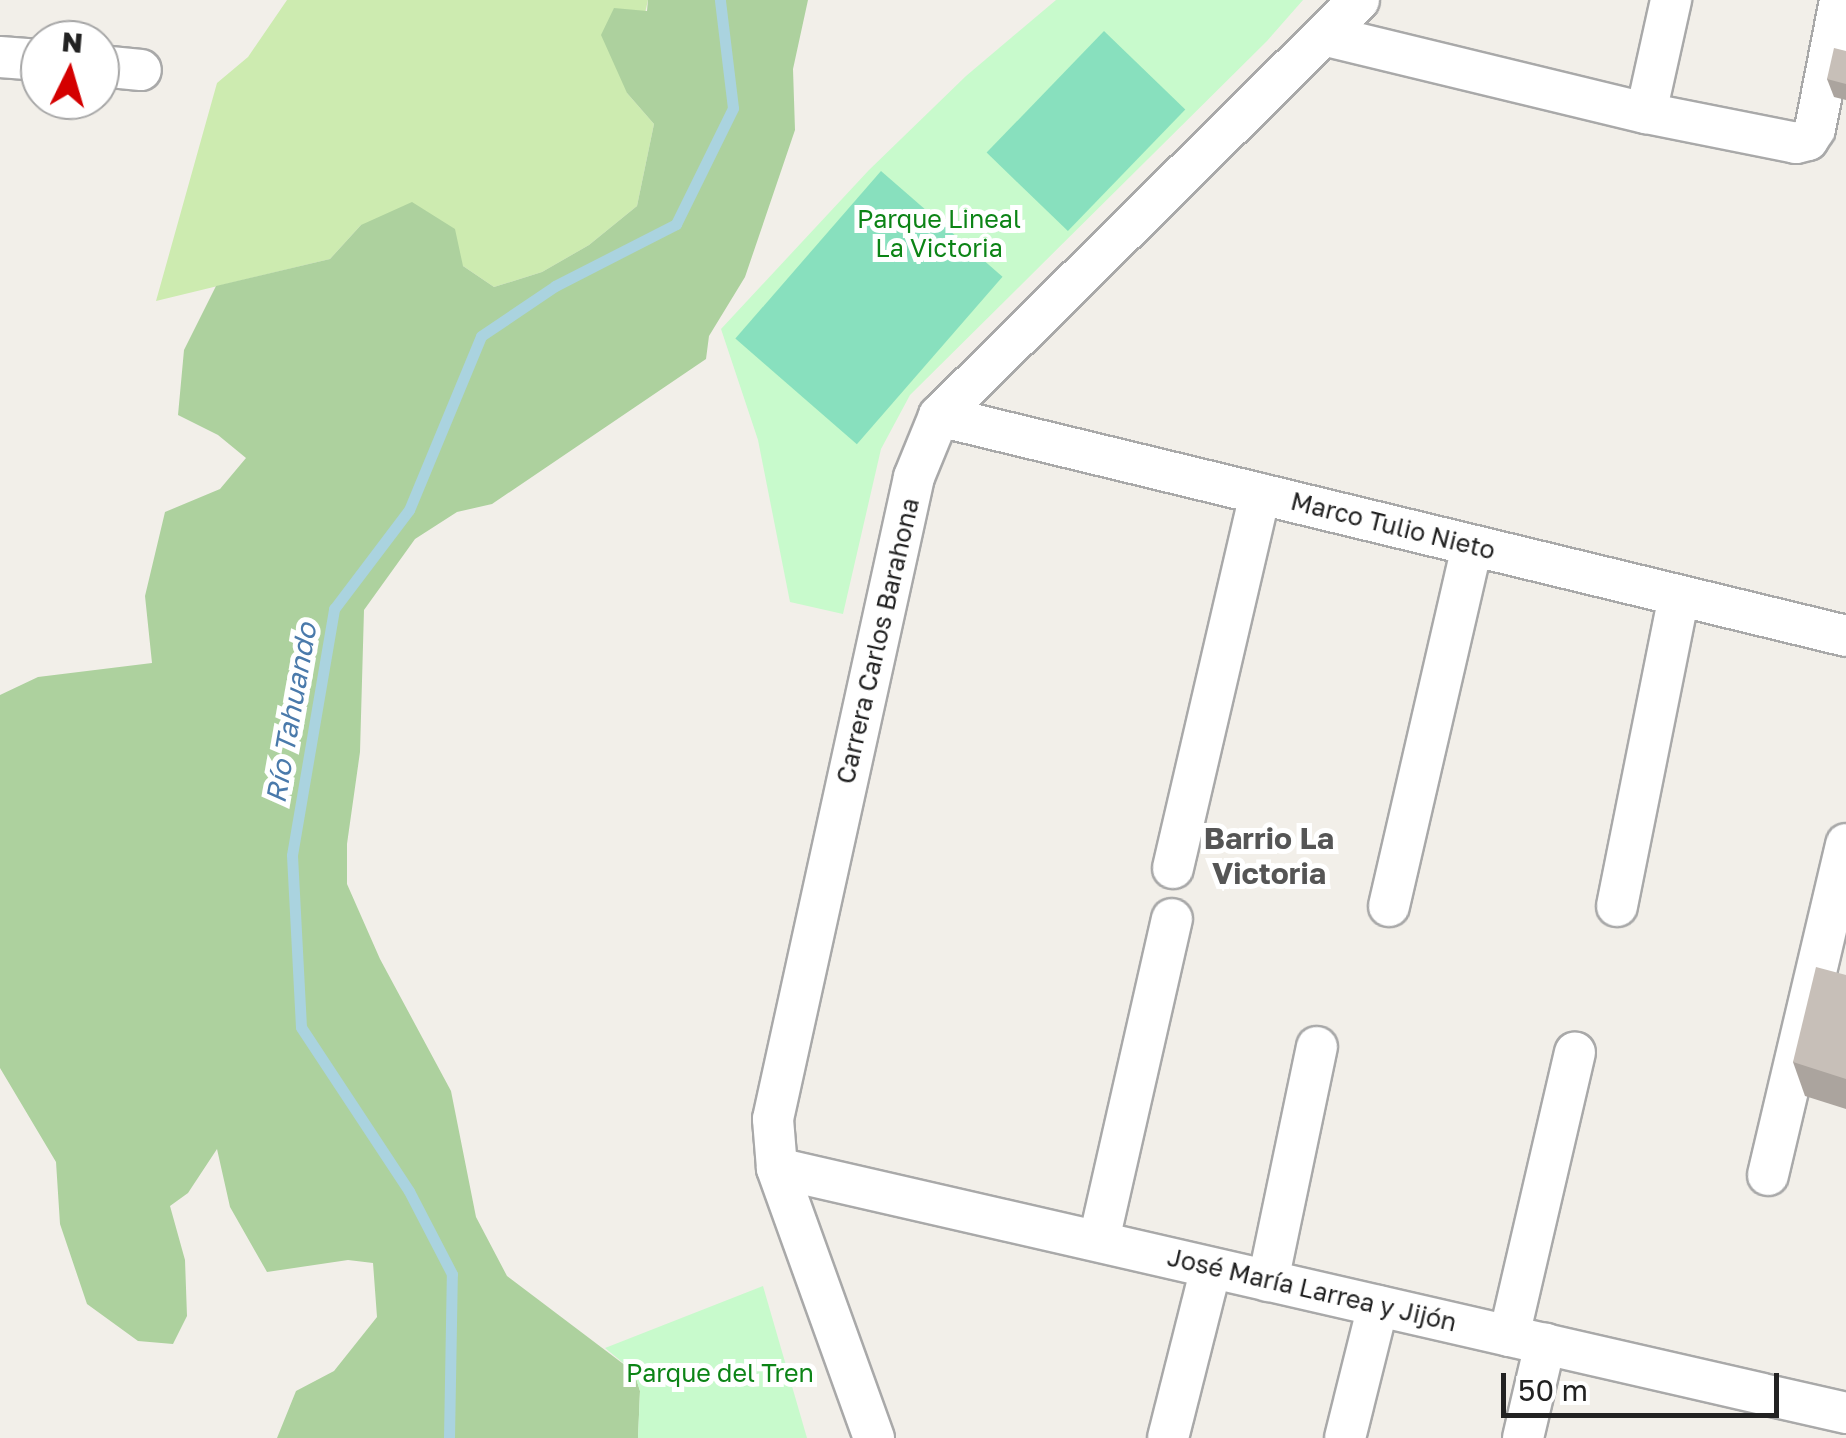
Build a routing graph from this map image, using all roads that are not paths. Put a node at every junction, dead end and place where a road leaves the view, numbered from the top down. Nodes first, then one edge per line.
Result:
1 (1359, 0) edge
2 (1670, 0) edge
3 (1840, 0) edge
4 (1327, 36) junction
5 (120, 68) edge
6 (141, 70) dead end
7 (1646, 112) junction
8 (939, 416) junction
9 (1260, 494) junction
10 (1472, 546) junction
11 (1680, 596) junction
12 (1846, 636) edge
13 (1846, 844) edge
14 (1173, 868) dead end
15 (1389, 906) dead end
16 (1617, 906) dead end
17 (1172, 919) dead end
18 (1317, 1047) dead end
19 (1575, 1053) dead end
20 (777, 1168) junction
21 (1768, 1175) dead end
22 (1099, 1240) junction
23 (1210, 1268) junction
24 (1268, 1281) junction
25 (1378, 1306) junction
26 (1527, 1340) junction
27 (1846, 1413) edge
28 (874, 1438) edge
29 (1168, 1438) edge
30 (1345, 1438) edge
31 (1524, 1438) edge

1 - 4 street, Carrera Carlos Barahona
2 - 7 street
3 - 7 street
4 - 7 street
4 - 8 street, Carrera Carlos Barahona
5 - 6 street
8 - 9 street, Marco Tulio Nieto
8 - 20 street, Carrera Carlos Barahona
9 - 10 street, Marco Tulio Nieto
9 - 14 street
10 - 11 street, Marco Tulio Nieto
10 - 15 street
11 - 12 street, Marco Tulio Nieto
11 - 16 street
13 - 21 street
17 - 22 street
18 - 24 street
19 - 26 street
20 - 22 street, José María Larrea y Jijón
20 - 28 street, Carrera Carlos Barahona
22 - 23 street, José María Larrea y Jijón
23 - 24 street, José María Larrea y Jijón
23 - 29 street
24 - 25 street, José María Larrea y Jijón
25 - 26 street, José María Larrea y Jijón
25 - 30 street
26 - 27 street, José María Larrea y Jijón
26 - 31 street

